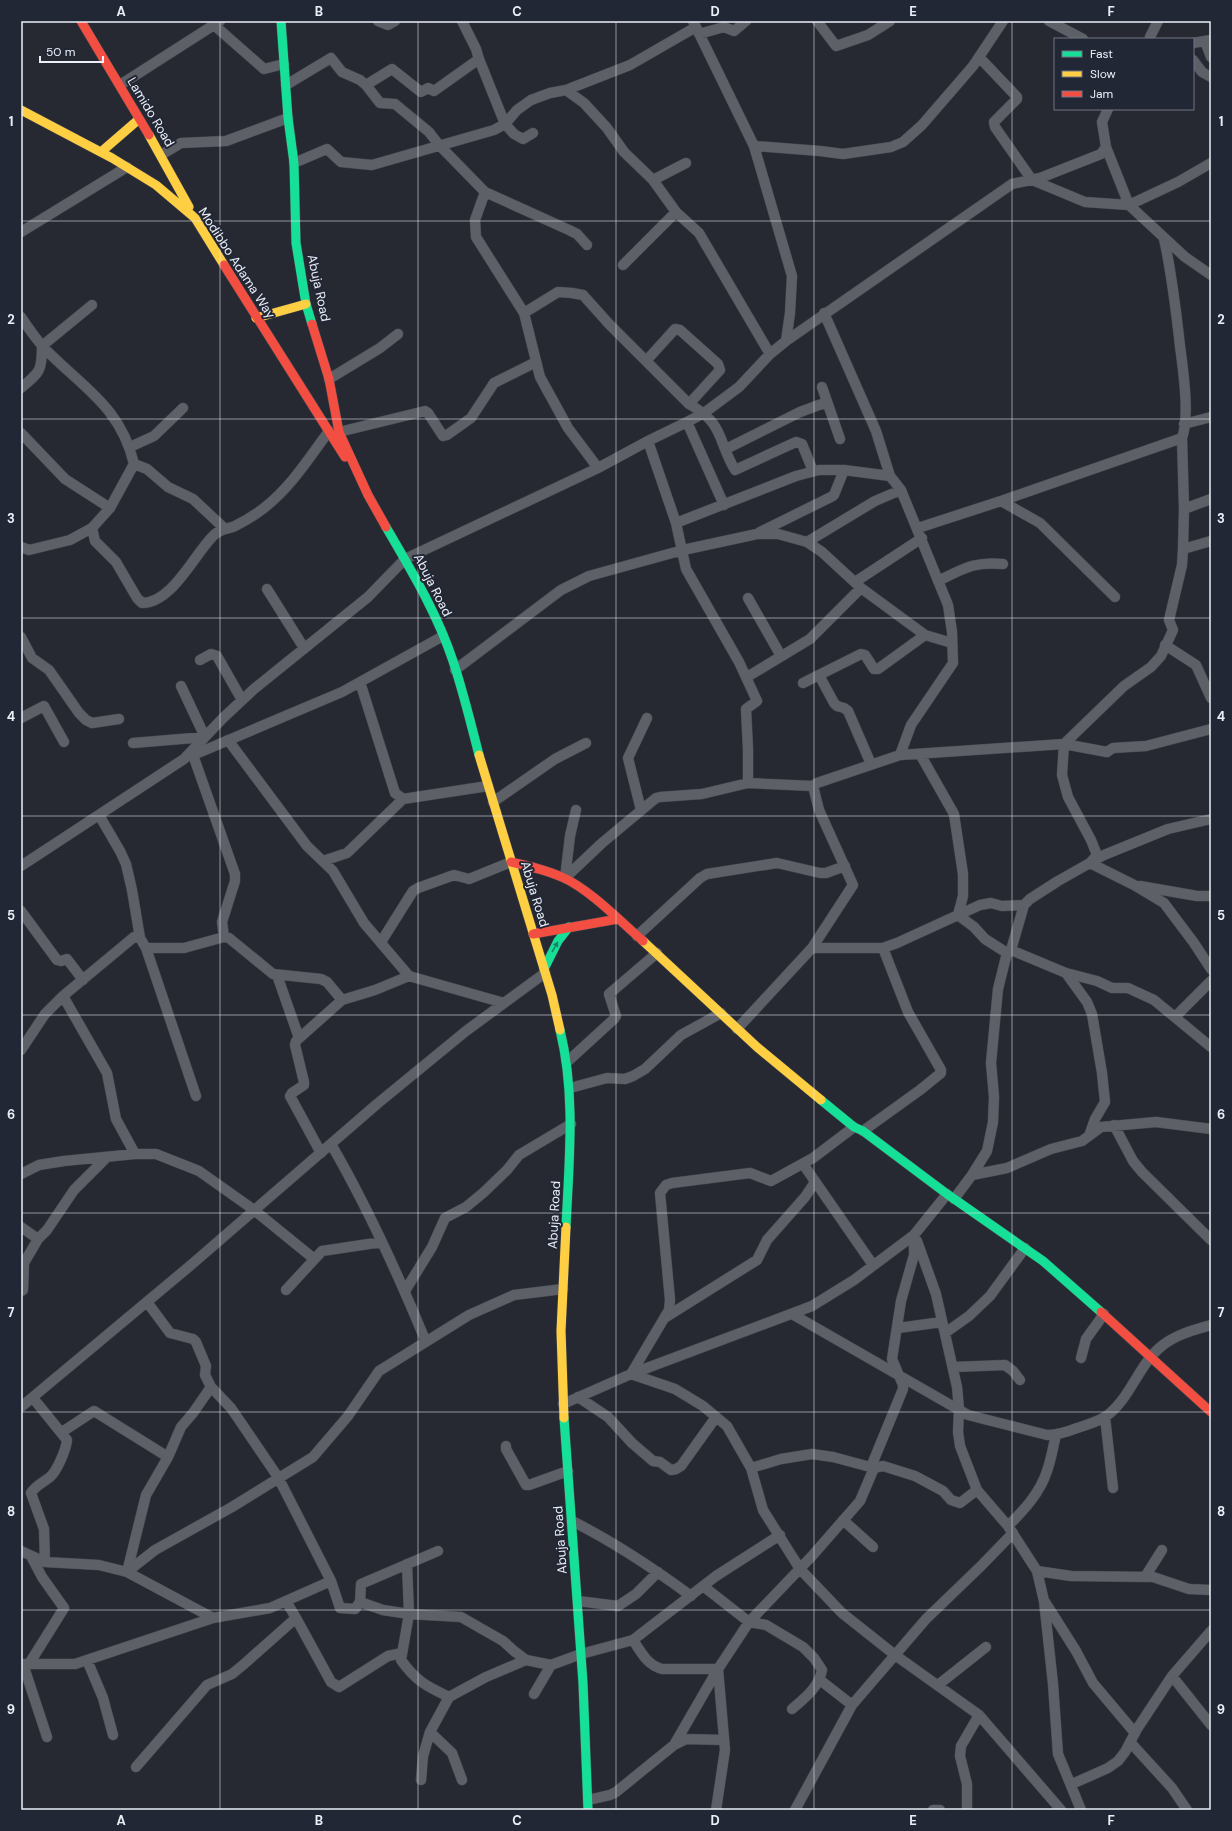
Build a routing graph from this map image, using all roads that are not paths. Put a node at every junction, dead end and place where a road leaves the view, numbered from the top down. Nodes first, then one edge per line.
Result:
1 (81, 21) edge
2 (281, 21) edge
3 (378, 21) edge
4 (395, 21) edge
5 (462, 21) edge
6 (746, 21) edge
7 (817, 21) edge
8 (890, 21) edge
9 (1003, 21) edge
10 (1049, 21) edge
11 (1158, 21) edge
12 (217, 23) edge
13 (696, 27) edge
14 (1081, 38) edge
15 (1150, 38) edge
16 (1208, 41) edge
17 (1194, 43) edge
18 (1211, 56) edge
19 (979, 57) junction
20 (479, 59) junction
21 (1194, 61) edge
22 (284, 64) junction
23 (1211, 77) edge
24 (286, 85) junction
25 (366, 85) junction
26 (120, 86) junction
27 (566, 90) junction
28 (21, 110) edge
29 (1108, 110) edge
30 (288, 118) junction
31 (138, 120) junction
32 (505, 124) junction
33 (533, 133) dead end
34 (439, 145) junction
35 (754, 146) junction
36 (1106, 147) junction
37 (101, 152) junction
38 (161, 155) junction
39 (294, 163) junction
40 (686, 163) dead end
41 (1211, 163) edge
42 (128, 167) junction
43 (654, 180) junction
44 (1032, 180) junction
45 (485, 192) junction
46 (1129, 205) junction
47 (676, 212) junction
48 (195, 218) junction
49 (21, 232) edge
50 (1164, 239) junction
51 (587, 245) dead end
52 (623, 265) dead end
53 (1211, 275) edge
54 (306, 304) junction
55 (92, 305) dead end
56 (524, 313) junction
57 (824, 313) junction
58 (21, 317) edge
59 (256, 318) junction
60 (398, 334) dead end
61 (786, 341) junction
62 (42, 346) junction
63 (770, 354) junction
64 (646, 361) junction
65 (536, 362) junction
66 (330, 379) junction
67 (822, 387) dead end
68 (21, 388) edge
69 (827, 402) junction
70 (689, 404) junction
71 (183, 408) dead end
72 (704, 412) junction
73 (1211, 417) edge
74 (687, 422) junction
75 (1184, 424) junction
76 (329, 431) junction
77 (339, 432) junction
78 (21, 433) edge
79 (840, 438) dead end
80 (1182, 438) junction
81 (648, 441) junction
82 (130, 447) junction
83 (726, 449) junction
84 (134, 464) junction
85 (598, 468) junction
86 (844, 470) junction
87 (813, 471) junction
88 (890, 476) junction
89 (901, 490) junction
90 (368, 495) junction
91 (1211, 499) edge
92 (1001, 501) junction
93 (724, 505) junction
94 (110, 508) junction
95 (1184, 510) junction
96 (676, 523) junction
97 (92, 528) junction
98 (224, 528) junction
99 (918, 528) junction
100 (757, 534) junction
101 (922, 538) junction
102 (1211, 541) edge
103 (807, 542) junction
104 (21, 547) edge
105 (1183, 548) junction
106 (683, 550) junction
107 (405, 559) junction
108 (1003, 564) dead end
109 (938, 581) junction
110 (858, 585) junction
111 (267, 589) dead end
112 (1116, 597) dead end
113 (748, 598) dead end
114 (925, 634) junction
115 (443, 636) junction
116 (21, 637) edge
117 (952, 643) junction
118 (1165, 645) junction
119 (304, 648) junction
120 (781, 656) junction
121 (200, 660) dead end
122 (455, 670) junction
123 (819, 675) junction
124 (747, 677) junction
125 (360, 682) junction
126 (803, 683) dead end
127 (181, 686) dead end
128 (1211, 698) edge
129 (242, 700) junction
130 (21, 718) edge
131 (647, 718) dead end
132 (119, 719) dead end
133 (1211, 729) edge
134 (205, 737) junction
135 (228, 740) junction
136 (64, 742) dead end
137 (133, 743) dead end
138 (586, 743) dead end
139 (1064, 744) junction
140 (920, 754) junction
141 (900, 755) junction
142 (188, 757) junction
143 (871, 764) junction
144 (748, 783) junction
145 (488, 786) junction
146 (813, 786) junction
147 (403, 799) junction
148 (493, 802) junction
149 (576, 810) dead end
150 (641, 810) junction
151 (99, 814) junction
152 (1211, 819) edge
153 (323, 861) junction
154 (511, 862) junction
155 (1090, 863) junction
156 (21, 866) edge
157 (845, 866) junction
158 (565, 878) junction
159 (1134, 885) junction
160 (1211, 896) edge
161 (1024, 904) junction
162 (21, 911) edge
163 (958, 915) junction
164 (618, 919) junction
165 (569, 927) junction
166 (533, 934) junction
167 (637, 936) junction
168 (224, 937) junction
169 (140, 938) junction
170 (381, 942) junction
171 (146, 948) junction
172 (812, 948) junction
173 (883, 948) junction
174 (1009, 951) junction
175 (657, 953) junction
176 (1211, 969) edge
177 (545, 971) junction
178 (1066, 973) junction
179 (277, 975) junction
180 (409, 976) junction
181 (82, 980) junction
182 (1211, 981) edge
183 (63, 996) junction
184 (342, 1000) junction
185 (504, 1003) junction
186 (721, 1013) junction
187 (1175, 1017) junction
188 (737, 1028) junction
189 (299, 1038) junction
190 (1211, 1047) edge
191 (21, 1050) edge
192 (567, 1062) junction
193 (570, 1088) junction
194 (196, 1096) dead end
195 (571, 1124) junction
196 (1114, 1125) junction
197 (859, 1129) junction
198 (1211, 1129) edge
199 (1088, 1137) junction
200 (331, 1144) junction
201 (321, 1153) junction
202 (135, 1154) junction
203 (106, 1158) junction
204 (803, 1164) junction
205 (21, 1174) edge
206 (972, 1175) junction
207 (815, 1182) junction
208 (951, 1196) junction
209 (254, 1210) junction
210 (21, 1227) edge
211 (914, 1234) junction
212 (38, 1239) junction
213 (1211, 1240) edge
214 (382, 1242) junction
215 (1024, 1248) junction
216 (314, 1258) junction
217 (873, 1265) junction
218 (563, 1289) junction
219 (286, 1290) dead end
220 (21, 1291) edge
221 (405, 1291) junction
222 (147, 1302) junction
223 (792, 1314) junction
224 (1104, 1314) junction
225 (666, 1317) junction
226 (942, 1322) junction
227 (1211, 1325) edge
228 (898, 1328) junction
229 (945, 1333) junction
230 (426, 1342) junction
231 (1151, 1356) junction
232 (1081, 1358) dead end
233 (953, 1367) junction
234 (631, 1374) junction
235 (899, 1374) junction
236 (1020, 1380) dead end
237 (211, 1387) junction
238 (578, 1397) junction
239 (32, 1398) junction
240 (563, 1404) junction
241 (21, 1407) edge
242 (959, 1410) junction
243 (1211, 1412) edge
244 (1105, 1417) junction
245 (716, 1418) junction
246 (62, 1432) junction
247 (1056, 1435) junction
248 (506, 1446) dead end
249 (168, 1457) junction
250 (751, 1468) junction
251 (874, 1468) junction
252 (568, 1471) junction
253 (278, 1478) junction
254 (1113, 1488) dead end
255 (977, 1490) junction
256 (843, 1520) junction
257 (572, 1521) junction
258 (1010, 1530) junction
259 (780, 1535) junction
260 (874, 1546) dead end
261 (1162, 1550) dead end
262 (21, 1551) edge
263 (438, 1551) dead end
264 (32, 1558) junction
265 (44, 1562) junction
266 (407, 1564) junction
267 (800, 1569) junction
268 (1037, 1571) junction
269 (127, 1572) junction
270 (658, 1572) junction
271 (1145, 1577) junction
272 (331, 1581) junction
273 (703, 1586) junction
274 (1211, 1590) edge
275 (691, 1596) junction
276 (286, 1601) junction
277 (578, 1601) junction
278 (1044, 1601) junction
279 (360, 1602) junction
280 (409, 1614) junction
281 (213, 1618) junction
282 (296, 1618) junction
283 (748, 1622) junction
284 (1211, 1631) edge
285 (632, 1640) junction
286 (986, 1647) dead end
287 (402, 1653) junction
288 (582, 1654) junction
289 (895, 1655) junction
290 (87, 1660) junction
291 (526, 1660) junction
292 (24, 1664) edge
293 (551, 1665) junction
294 (718, 1669) junction
295 (1172, 1676) junction
296 (820, 1680) junction
297 (938, 1685) junction
298 (534, 1694) dead end
299 (449, 1698) junction
300 (852, 1704) junction
301 (792, 1709) dead end
302 (979, 1714) junction
303 (1211, 1725) edge
304 (430, 1732) junction
305 (113, 1735) dead end
306 (47, 1737) dead end
307 (1132, 1738) junction
308 (724, 1740) junction
309 (674, 1745) junction
310 (136, 1767) dead end
311 (421, 1780) dead end
312 (462, 1780) dead end
313 (1072, 1784) junction
314 (588, 1800) junction
315 (588, 1810) edge
316 (716, 1810) edge
317 (795, 1810) edge
318 (933, 1810) edge
319 (940, 1810) edge
320 (967, 1810) edge
321 (1061, 1810) edge
322 (1081, 1810) edge
323 (1188, 1810) edge

1 - 26 main road, Lamido Road
2 - 22 main road, Abuja Road
3 - 4 street
5 - 20 street
6 - 13 street
7 - 8 street
9 - 19 street
10 - 14 street
11 - 15 street
12 - 22 street
12 - 26 street
13 - 27 street
13 - 35 street
16 - 17 street
16 - 18 street
19 - 35 street
19 - 44 street
20 - 25 street
20 - 32 street
21 - 23 street
22 - 24 main road, Abuja Road
24 - 25 street
24 - 30 main road, Abuja Road
25 - 34 street
26 - 31 main road, Lamido Road
27 - 32 street
27 - 43 street
28 - 37 main road, Modibbo Adama Way
29 - 36 street
30 - 38 street
30 - 39 main road, Abuja Road
31 - 37 main road
31 - 38 main road, Lamido Road
32 - 33 street
32 - 34 street
34 - 39 street
34 - 45 street
35 - 61 street
36 - 44 street
36 - 46 street
37 - 42 main road, Modibbo Adama Way
38 - 48 main road, Lamido Road
39 - 54 main road, Abuja Road
40 - 43 street
41 - 46 street
42 - 48 main road, Modibbo Adama Way
42 - 49 street
43 - 47 street
44 - 46 street
44 - 57 street
45 - 51 street
45 - 56 street
46 - 50 street
47 - 52 street
47 - 63 street
48 - 59 main road, Modibbo Adama Way
50 - 53 street
50 - 75 street
54 - 59 main road
54 - 66 main road, Abuja Road
55 - 62 street
56 - 64 street
56 - 65 street
57 - 61 street
57 - 88 street
58 - 62 street
59 - 76 main road, Modibbo Adama Way
60 - 66 street
61 - 63 street
62 - 68 street
62 - 82 street
63 - 72 street
64 - 70 street
64 - 70 street
65 - 77 street
65 - 85 street
66 - 77 main road, Abuja Road
67 - 69 street
69 - 79 street
69 - 83 street
70 - 72 street
71 - 82 street
72 - 74 street
72 - 83 street
73 - 75 street
74 - 81 street
74 - 93 street
75 - 80 street
76 - 90 main road, Modibbo Adama Way
76 - 98 street
77 - 90 main road, Abuja Road
78 - 94 street
80 - 92 street
80 - 95 street
81 - 85 street
81 - 96 street
82 - 84 street
83 - 87 street
84 - 94 street
84 - 98 street
85 - 107 street
86 - 87 street
86 - 88 street
86 - 100 street
87 - 93 street
88 - 89 street
89 - 99 street
89 - 103 street
90 - 107 main road, Abuja Road
91 - 95 street
92 - 99 street
92 - 112 street
93 - 96 street
94 - 97 street
95 - 105 street
96 - 106 street
97 - 98 street
97 - 104 street
99 - 101 street
100 - 103 street
100 - 106 street
101 - 109 street
101 - 110 street
102 - 105 street
103 - 110 street
105 - 118 street
106 - 122 street
106 - 124 street
107 - 115 main road, Abuja Road
107 - 119 street
108 - 109 street
109 - 117 street
110 - 114 street
110 - 120 street
111 - 119 street
113 - 120 street
114 - 117 street
114 - 123 street
115 - 122 main road, Abuja Road
115 - 125 street
116 - 132 street
117 - 141 street
118 - 128 street
118 - 139 street
119 - 129 street
120 - 124 street
121 - 129 street
122 - 145 main road, Abuja Road
123 - 126 street
123 - 143 street
124 - 144 street
125 - 135 street
125 - 147 street
127 - 134 street
129 - 134 street
130 - 136 street
131 - 150 street
133 - 139 street
134 - 137 street
134 - 142 street
135 - 142 street
135 - 153 street
138 - 148 street
139 - 140 street
139 - 155 street
140 - 141 street
140 - 163 street
141 - 143 street
142 - 151 street
142 - 168 street
143 - 146 street
144 - 146 street
144 - 150 street
145 - 147 street
145 - 148 main road, Abuja Road
146 - 157 street
147 - 153 street
148 - 154 main road, Abuja Road
149 - 158 street
150 - 158 street
151 - 156 street
151 - 169 street
152 - 155 street
153 - 170 street
154 - 158 main road
154 - 166 main road, Abuja Road
154 - 170 street
155 - 159 street
155 - 161 street
157 - 167 street
157 - 172 street
158 - 164 main road
159 - 160 street
159 - 176 street
161 - 163 street
161 - 174 street
162 - 181 street
163 - 173 street
163 - 174 street
164 - 165 main road
164 - 167 main road
165 - 166 main road
177 -> 165 main road
166 - 177 main road, Abuja Road
167 - 175 main road
168 - 171 street
168 - 179 street
169 - 171 street
169 - 181 street
170 - 180 street
171 - 194 street
172 - 173 street
172 - 188 street
173 - 197 street
174 - 178 street
174 - 206 street
175 - 186 main road
175 - 192 street
177 - 185 street
177 - 192 main road, Abuja Road
178 - 187 street
178 - 199 street
179 - 184 street
179 - 189 street
180 - 184 street
180 - 185 street
181 - 183 street
182 - 187 street
183 - 191 street
183 - 202 street
184 - 189 street
185 - 200 street
186 - 188 main road
186 - 193 street
187 - 190 street
188 - 197 main road
189 - 201 street
192 - 193 main road, Abuja Road
193 - 195 main road, Abuja Road
195 - 218 main road, Abuja Road
195 - 221 street
196 - 198 street
196 - 199 street
196 - 213 street
197 - 204 street
197 - 208 main road
199 - 206 street
200 - 201 street
200 - 214 street
201 - 209 street
202 - 203 street
202 - 209 street
203 - 205 street
203 - 212 street
204 - 207 street
204 - 225 street
206 - 208 street
207 - 217 street
207 - 225 street
208 - 211 street
208 - 215 main road
209 - 216 street
209 - 222 street
210 - 212 street
211 - 217 street
211 - 226 street
211 - 228 street
212 - 220 street
214 - 216 street
214 - 221 street
215 - 224 main road
215 - 229 street
216 - 219 street
217 - 223 street
218 - 230 street
218 - 240 main road, Abuja Road
221 - 230 street
222 - 237 street
222 - 239 street
223 - 234 street
223 - 235 street
224 - 231 main road
224 - 232 street
225 - 234 street
226 - 228 street
226 - 229 street
227 - 231 street
228 - 235 street
229 - 233 street
230 - 253 street
231 - 243 main road
231 - 244 street
233 - 236 street
233 - 242 street
234 - 238 street
234 - 245 street
235 - 242 street
235 - 251 street
237 - 249 street
237 - 253 street
238 - 240 street
238 - 245 street
239 - 241 street
239 - 246 street
240 - 252 main road, Abuja Road
242 - 247 street
242 - 255 street
244 - 247 street
244 - 254 street
245 - 250 street
246 - 249 street
246 - 265 street
247 - 258 street
248 - 252 street
249 - 269 street
250 - 251 street
250 - 259 street
251 - 255 street
251 - 256 street
252 - 257 main road, Abuja Road
253 - 269 street
253 - 272 street
255 - 258 street
256 - 260 street
256 - 267 street
257 - 270 street
257 - 277 main road, Abuja Road
258 - 268 street
258 - 289 street
259 - 267 street
259 - 273 street
261 - 271 street
262 - 264 street
263 - 266 street
264 - 265 street
264 - 292 street
265 - 269 street
266 - 279 street
266 - 280 street
267 - 283 street
267 - 289 street
268 - 271 street
268 - 278 street
269 - 281 street
270 - 275 street
270 - 277 street
271 - 274 street
272 - 276 street
272 - 279 street
273 - 275 street
273 - 283 street
275 - 285 street
276 - 281 street
276 - 282 street
277 - 288 main road, Abuja Road
278 - 307 street
278 - 313 street
279 - 280 street
280 - 287 street
280 - 291 street
281 - 290 street
282 - 287 street
282 - 310 street
283 - 294 street
283 - 296 street
284 - 295 street
285 - 288 street
285 - 294 street
286 - 297 street
287 - 299 street
288 - 293 street
288 - 314 main road, Abuja Road
289 - 297 street
289 - 300 street
290 - 292 street
290 - 305 street
291 - 293 street
291 - 299 street
292 - 306 street
293 - 298 street
294 - 308 street
294 - 309 street
295 - 303 street
295 - 307 street
296 - 300 street
296 - 301 street
297 - 302 street
299 - 304 street
300 - 317 street
302 - 320 street
302 - 321 street
304 - 311 street
304 - 312 street
307 - 313 street
307 - 323 street
308 - 309 street
308 - 316 street
309 - 314 street
313 - 322 street
314 - 315 main road, Abuja Road
318 - 319 street

